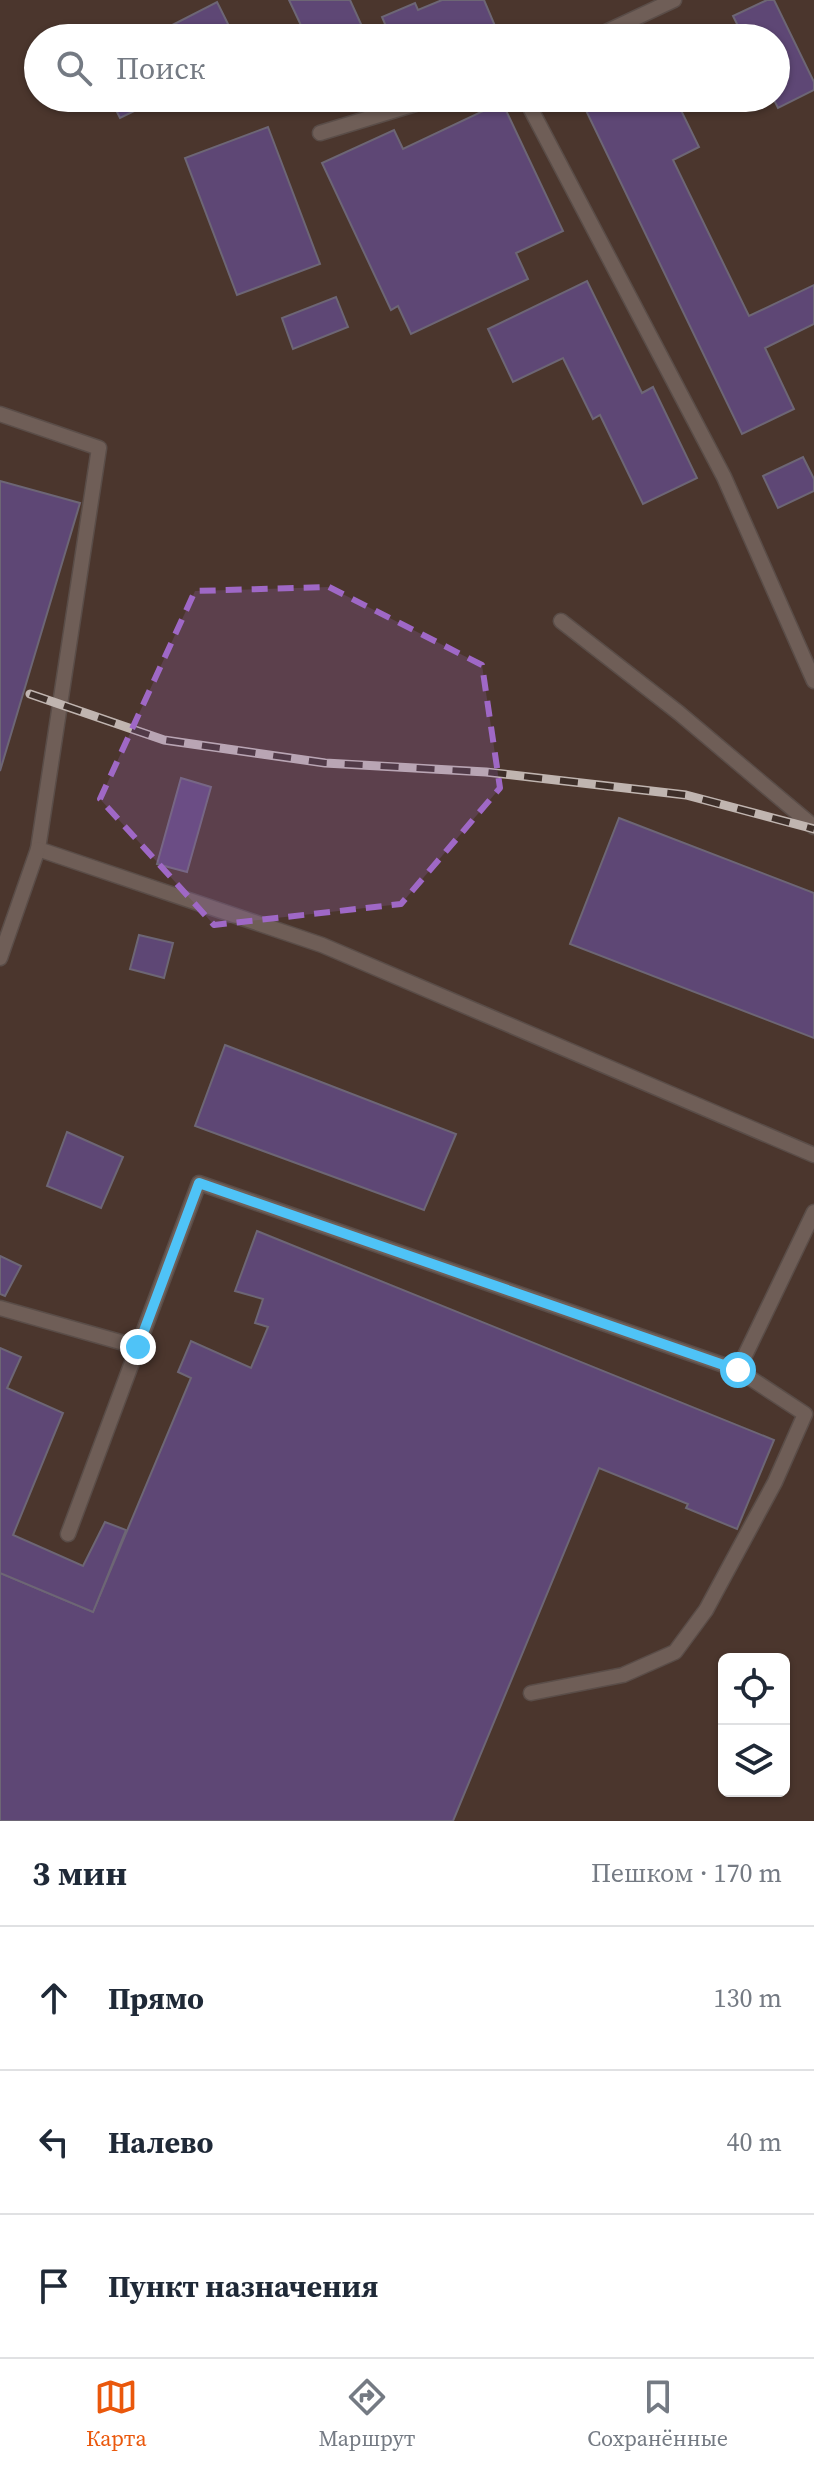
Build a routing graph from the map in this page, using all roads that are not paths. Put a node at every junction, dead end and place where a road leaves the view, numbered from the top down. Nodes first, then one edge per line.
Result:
1 (674, 0) edge
2 (623, 24) edge
3 (389, 112) edge
4 (532, 112) edge
5 (320, 133) dead end
6 (0, 414) edge
7 (561, 621) dead end
8 (814, 681) edge
9 (814, 827) edge
10 (38, 849) junction
11 (0, 958) edge
12 (814, 1155) edge
13 (814, 1212) edge
14 (0, 1308) edge
15 (138, 1347) junction
16 (738, 1370) junction
17 (68, 1534) dead end
18 (531, 1693) dead end

1 - 2 lane
3 - 5 lane
4 - 8 lane
6 - 10 lane
7 - 9 lane
10 - 11 lane
10 - 12 lane
13 - 16 lane
14 - 15 lane
15 - 16 lane
15 - 17 lane
16 - 18 lane

